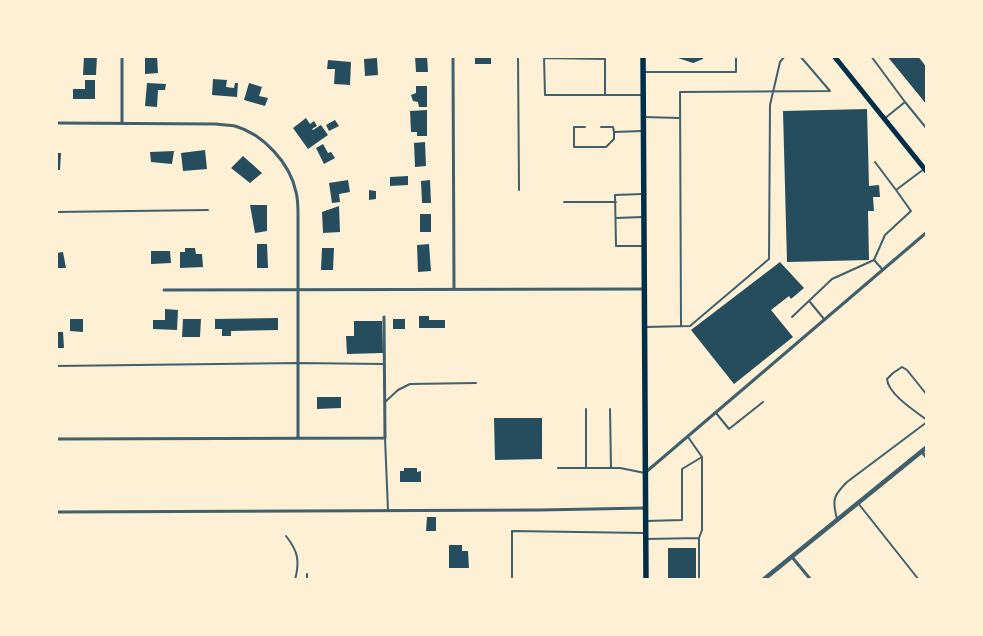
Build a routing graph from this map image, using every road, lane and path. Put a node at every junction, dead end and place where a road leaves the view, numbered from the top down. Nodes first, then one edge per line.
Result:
1 (122, 56) edge
2 (453, 56) edge
3 (518, 56) edge
4 (643, 56) edge
5 (736, 56) edge
6 (785, 56) edge
7 (800, 56) edge
8 (834, 56) edge
9 (871, 56) edge
10 (544, 57) edge
11 (643, 72) junction
12 (773, 92) junction
13 (605, 95) junction
14 (644, 95) junction
15 (905, 102) junction
16 (644, 117) junction
17 (680, 118) junction
18 (884, 119) junction
19 (56, 123) edge
20 (122, 124) junction
21 (585, 127) dead end
22 (601, 127) dead end
23 (927, 129) edge
24 (644, 131) junction
25 (614, 132) junction
26 (875, 162) dead end
27 (925, 170) edge
28 (519, 190) dead end
29 (896, 190) junction
30 (644, 194) junction
31 (564, 202) dead end
32 (616, 202) junction
33 (208, 210) dead end
34 (56, 212) edge
35 (644, 217) junction
36 (616, 218) junction
37 (927, 232) edge
38 (645, 246) junction
39 (874, 260) junction
40 (883, 270) junction
41 (454, 289) junction
42 (645, 289) junction
43 (164, 290) dead end
44 (298, 290) junction
45 (810, 302) junction
46 (384, 317) dead end
47 (792, 317) dead end
48 (825, 320) junction
49 (681, 326) junction
50 (645, 327) junction
51 (298, 363) junction
52 (385, 364) junction
53 (56, 366) edge
54 (476, 384) dead end
55 (927, 394) edge
56 (385, 402) junction
57 (763, 402) dead end
58 (610, 408) dead end
59 (586, 409) dead end
60 (716, 414) junction
61 (927, 421) edge
62 (298, 437) junction
63 (688, 437) junction
64 (385, 438) junction
65 (56, 439) edge
66 (927, 447) edge
67 (922, 452) junction
68 (702, 457) junction
69 (927, 458) edge
70 (558, 468) dead end
71 (586, 468) junction
72 (611, 468) junction
73 (646, 473) junction
74 (858, 503) junction
75 (646, 508) junction
76 (388, 510) junction
77 (56, 512) edge
78 (838, 520) junction
79 (646, 521) junction
80 (286, 536) dead end
81 (646, 536) junction
82 (699, 538) junction
83 (792, 557) junction
84 (307, 574) dead end
85 (295, 580) edge
86 (306, 580) edge
87 (512, 580) edge
88 (646, 580) edge
89 (699, 580) edge
90 (763, 580) edge
91 (811, 580) edge
92 (919, 580) edge

1 - 20 street
2 - 41 street
3 - 28 lane
4 - 11 main road
5 - 11 lane
6 - 12 lane
7 - 12 lane
8 - 18 main road
9 - 15 lane
10 - 13 lane
10 - 13 lane
11 - 14 main road
12 - 17 lane
12 - 49 lane
13 - 14 lane
14 - 16 main road
15 - 18 lane
15 - 23 lane
16 - 17 lane
16 - 24 main road
17 - 49 lane
18 - 27 main road
19 - 20 street
20 - 44 street
21 - 25 lane
22 - 25 lane
24 - 25 lane
24 - 30 main road
26 - 29 lane
27 - 29 lane
29 - 39 lane
30 - 32 lane
30 - 35 main road
31 - 32 lane
32 - 36 lane
33 - 34 lane
35 - 36 lane
35 - 38 main road
36 - 38 lane
37 - 40 street
38 - 42 main road
39 - 40 lane
39 - 45 lane
40 - 48 street
41 - 42 street
41 - 44 street
42 - 50 main road
43 - 44 street
44 - 51 street
45 - 47 lane
45 - 48 lane
46 - 52 street
48 - 60 street
49 - 50 lane
50 - 73 main road
51 - 52 lane
51 - 53 lane
51 - 62 street
52 - 56 street
54 - 56 lane
55 - 61 lane
56 - 64 street
57 - 60 lane
58 - 72 lane
59 - 71 lane
60 - 63 street
61 - 78 lane
62 - 64 street
62 - 65 street
63 - 68 lane
63 - 73 street
64 - 76 lane
66 - 67 street
67 - 69 street
67 - 74 street
68 - 79 lane
68 - 82 lane
70 - 71 lane
71 - 72 lane
72 - 73 lane
73 - 75 main road
74 - 78 street
74 - 92 lane
75 - 76 street
75 - 79 main road
76 - 77 street
78 - 83 street
79 - 81 main road
80 - 85 lane
81 - 82 lane
81 - 87 lane
81 - 88 main road
82 - 89 lane
83 - 90 street
83 - 91 street
84 - 86 lane

